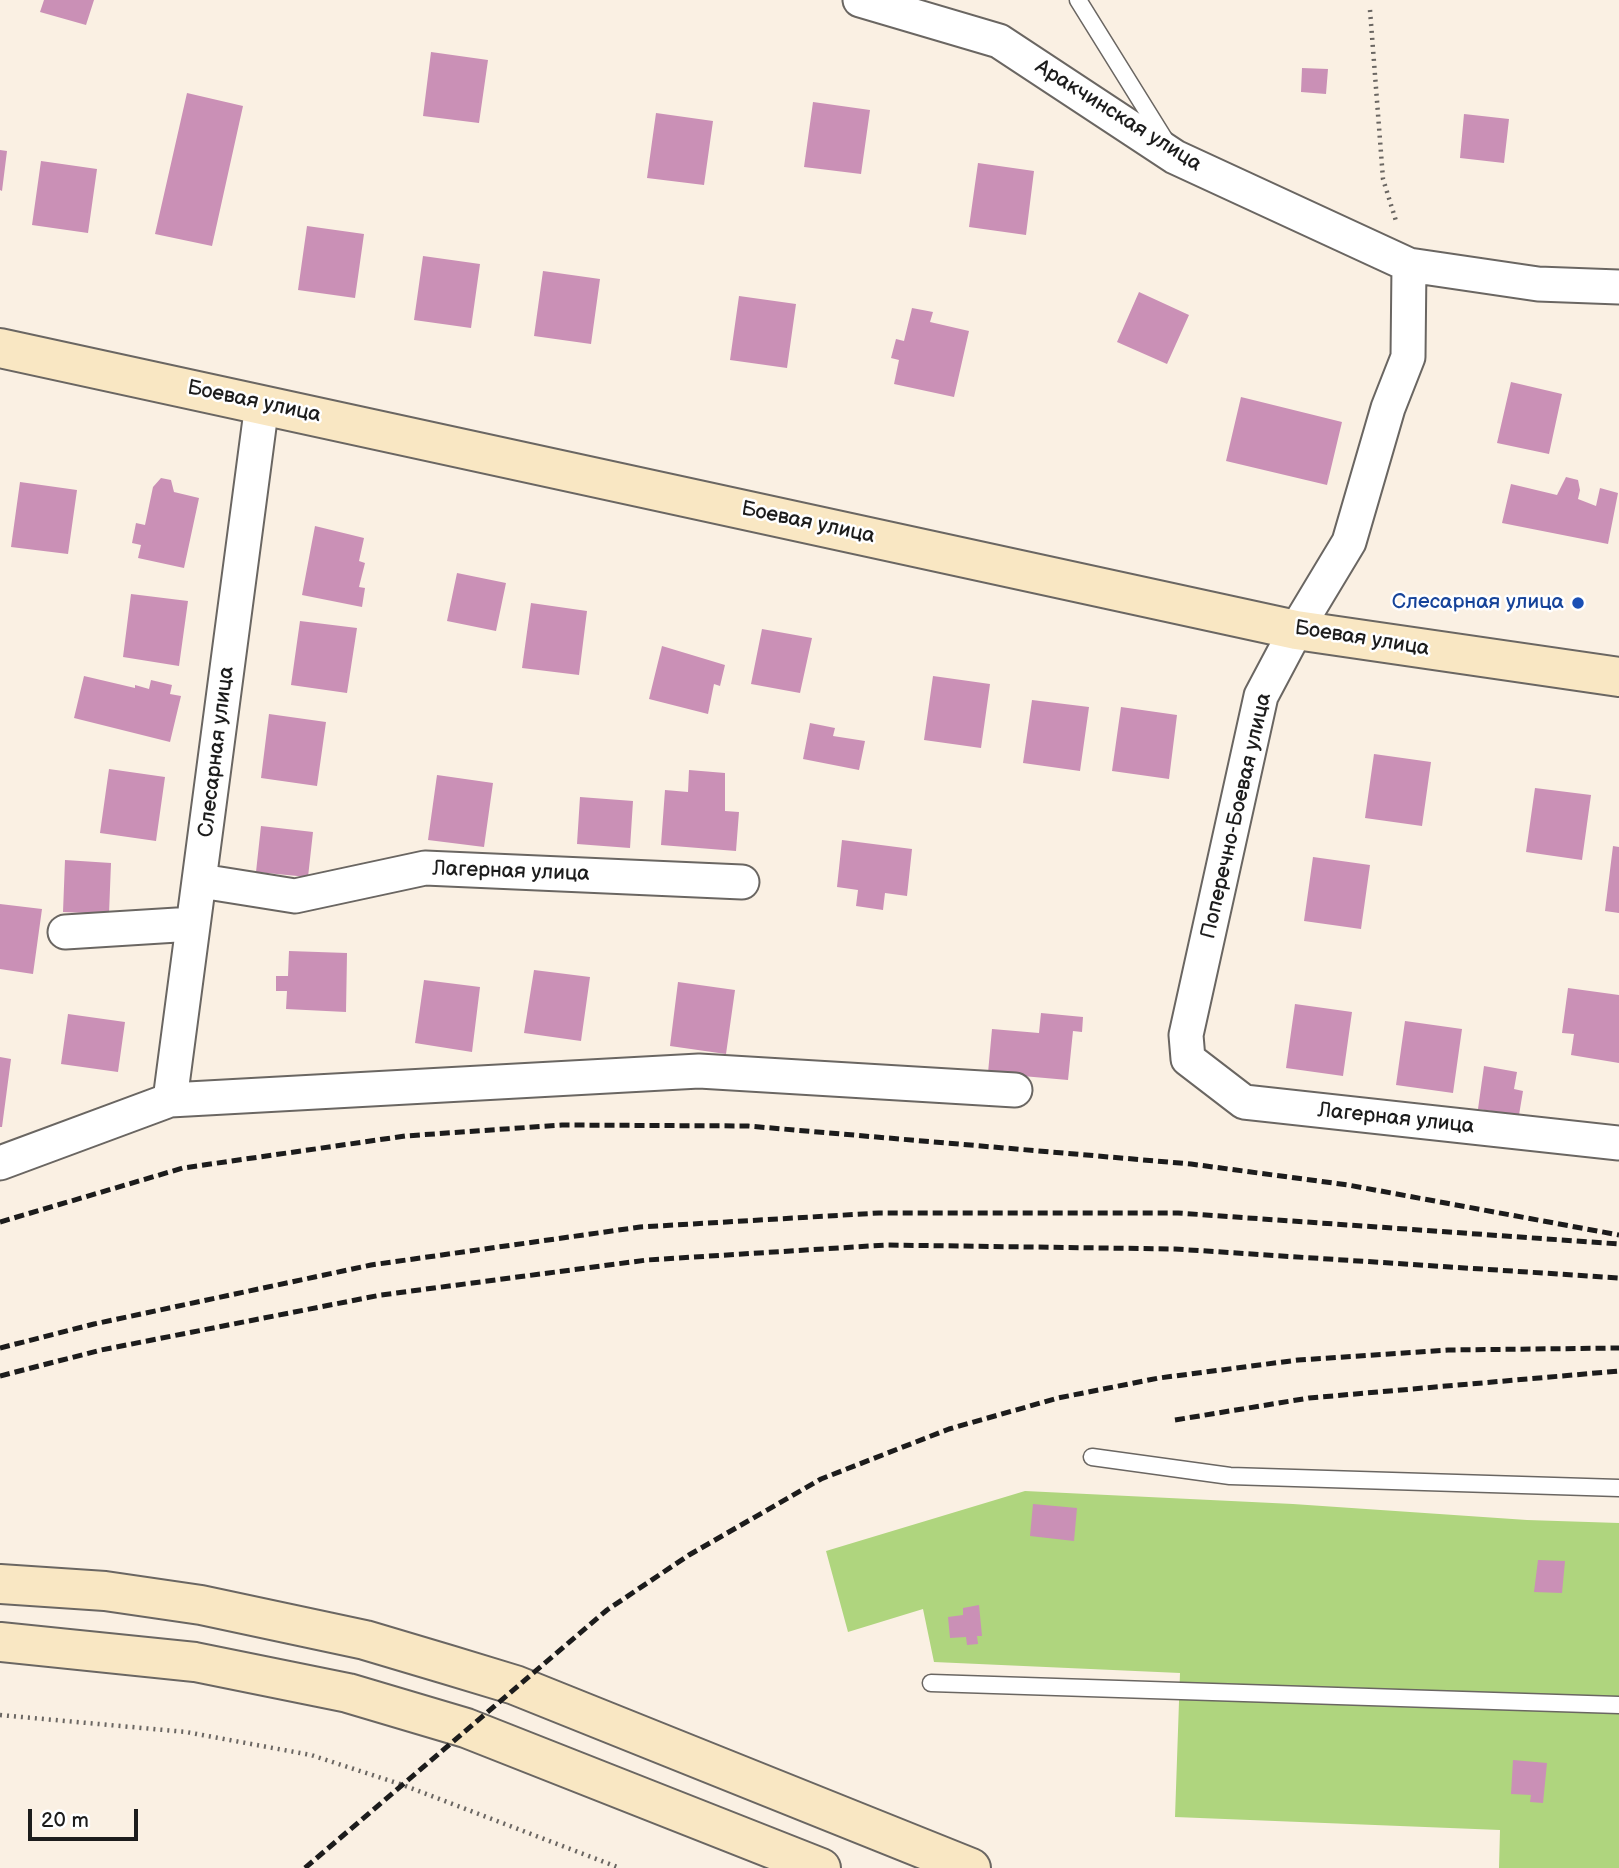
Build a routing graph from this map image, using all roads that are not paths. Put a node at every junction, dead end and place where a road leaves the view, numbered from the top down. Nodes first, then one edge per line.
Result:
1 (860, 0) edge
2 (1078, 0) edge
3 (1175, 157) junction
4 (1409, 265) junction
5 (1619, 287) edge
6 (0, 348) edge
7 (262, 404) junction
8 (1296, 630) junction
9 (1619, 677) edge
10 (201, 881) junction
11 (742, 882) dead end
12 (193, 925) junction
13 (65, 932) dead end
14 (1188, 1059) joint
15 (1014, 1090) dead end
16 (170, 1100) junction
17 (1619, 1143) edge
18 (0, 1163) edge
19 (1092, 1457) dead end
20 (1619, 1488) edge
21 (0, 1584) edge
22 (0, 1642) edge
23 (931, 1683) dead end
24 (1619, 1706) edge
25 (821, 1868) edge
26 (971, 1868) edge

1 - 3 street, Аракчинская улица
2 - 3 lane
3 - 4 street, Аракчинская улица
4 - 5 street, Аракчинская улица
4 - 8 street, Поперечно-Боевая улица
6 - 7 main road, Боевая улица
7 - 8 main road, Боевая улица
7 - 10 street, Слесарная улица
8 - 9 main road, Боевая улица
8 - 14 street, Поперечно-Боевая улица
10 - 11 street, Лагерная улица
10 - 12 street, Слесарная улица
12 - 13 street
12 - 16 street, Слесарная улица
14 - 17 street, Лагерная улица
15 - 16 street
16 - 18 street
19 - 20 lane
21 - 26 main road
22 - 25 main road
23 - 24 lane

